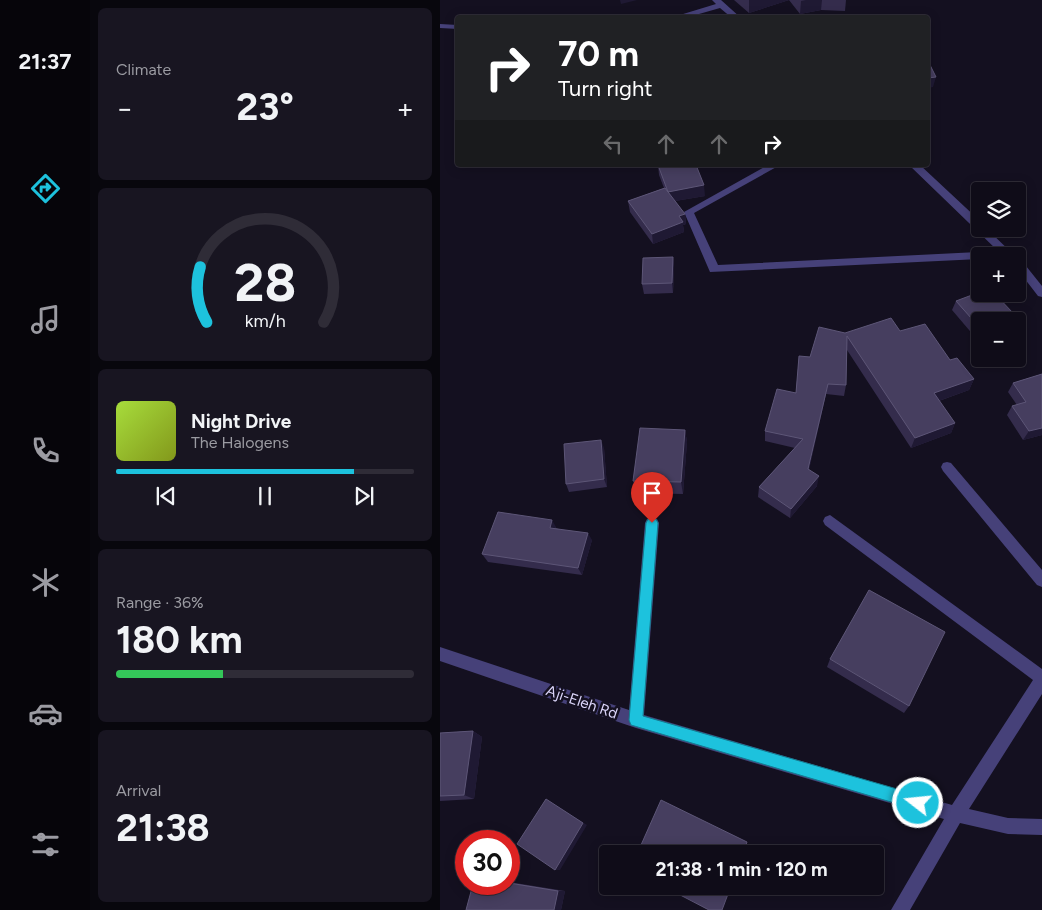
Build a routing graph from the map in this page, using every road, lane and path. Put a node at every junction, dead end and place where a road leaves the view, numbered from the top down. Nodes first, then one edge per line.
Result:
1 (719, 2) edge
2 (682, 15) edge
3 (734, 15) edge
4 (440, 26) edge
5 (455, 27) edge
6 (771, 167) edge
7 (916, 167) edge
8 (971, 219) edge
9 (990, 237) edge
10 (1001, 247) edge
11 (971, 257) edge
12 (1026, 274) edge
13 (1042, 293) edge
14 (946, 466) dead end
15 (830, 521) dead end
16 (652, 523) dead end
17 (1042, 580) edge
18 (440, 654) edge
19 (1042, 679) edge
20 (636, 720) junction
21 (956, 814) junction
22 (1042, 827) edge
23 (900, 910) edge

1 - 2 street
1 - 3 street
4 - 5 street
6 - 11 street
7 - 8 street
9 - 10 street
12 - 13 street
14 - 17 street
15 - 19 street
16 - 20 street
18 - 20 street, Aji-Eleh Rd
19 - 21 street
20 - 21 street, Aji-Eleh Rd
21 - 22 street, Aji-Eleh Rd
21 - 23 street

